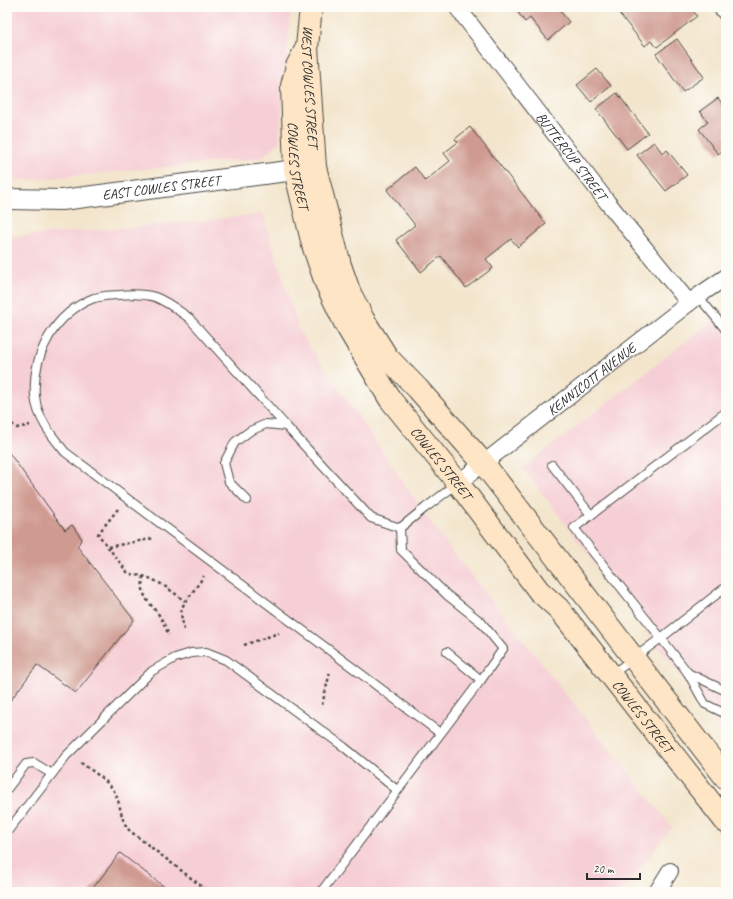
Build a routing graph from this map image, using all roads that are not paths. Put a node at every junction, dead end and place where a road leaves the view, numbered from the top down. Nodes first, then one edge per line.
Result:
1 (312, 7) edge
2 (457, 7) edge
3 (305, 169) junction
4 (7, 199) edge
5 (726, 277) edge
6 (694, 299) junction
7 (726, 330) edge
8 (726, 412) edge
9 (286, 426) junction
10 (484, 464) junction
11 (552, 465) dead end
12 (458, 483) junction
13 (247, 500) dead end
14 (591, 515) junction
15 (400, 528) junction
16 (726, 587) edge
17 (661, 638) junction
18 (447, 652) dead end
19 (634, 658) junction
20 (688, 673) junction
21 (611, 676) junction
22 (481, 680) junction
23 (726, 691) edge
24 (726, 714) edge
25 (440, 733) junction
26 (52, 774) junction
27 (726, 778) edge
28 (7, 789) edge
29 (397, 790) junction
30 (726, 822) edge
31 (7, 832) edge
32 (670, 871) dead end
33 (320, 892) edge
34 (657, 892) edge

1 - 3 main road, WEST COWLES STREET
2 - 6 street, BUTTERCUP STREET
3 - 4 street, EAST COWLES STREET
3 - 10 main road, COWLES STREET
3 - 12 main road, COWLES STREET
5 - 6 street, KENNICOTT AVENUE
6 - 7 lane
6 - 10 street, KENNICOTT AVENUE
8 - 14 lane
9 - 13 lane
9 - 15 lane
9 - 25 lane
10 - 12 street, KENNICOTT AVENUE
10 - 19 main road, COWLES STREET
11 - 14 lane
12 - 15 lane
12 - 21 main road, COWLES STREET
14 - 17 lane
15 - 22 lane
16 - 17 lane
17 - 19 lane
17 - 20 lane
18 - 22 lane
19 - 21 lane
19 - 27 main road, COWLES STREET
20 - 23 lane
20 - 24 lane
21 - 30 main road, COWLES STREET
22 - 25 lane
25 - 29 lane
26 - 28 lane
26 - 29 lane
26 - 31 lane
29 - 33 lane
32 - 34 street

